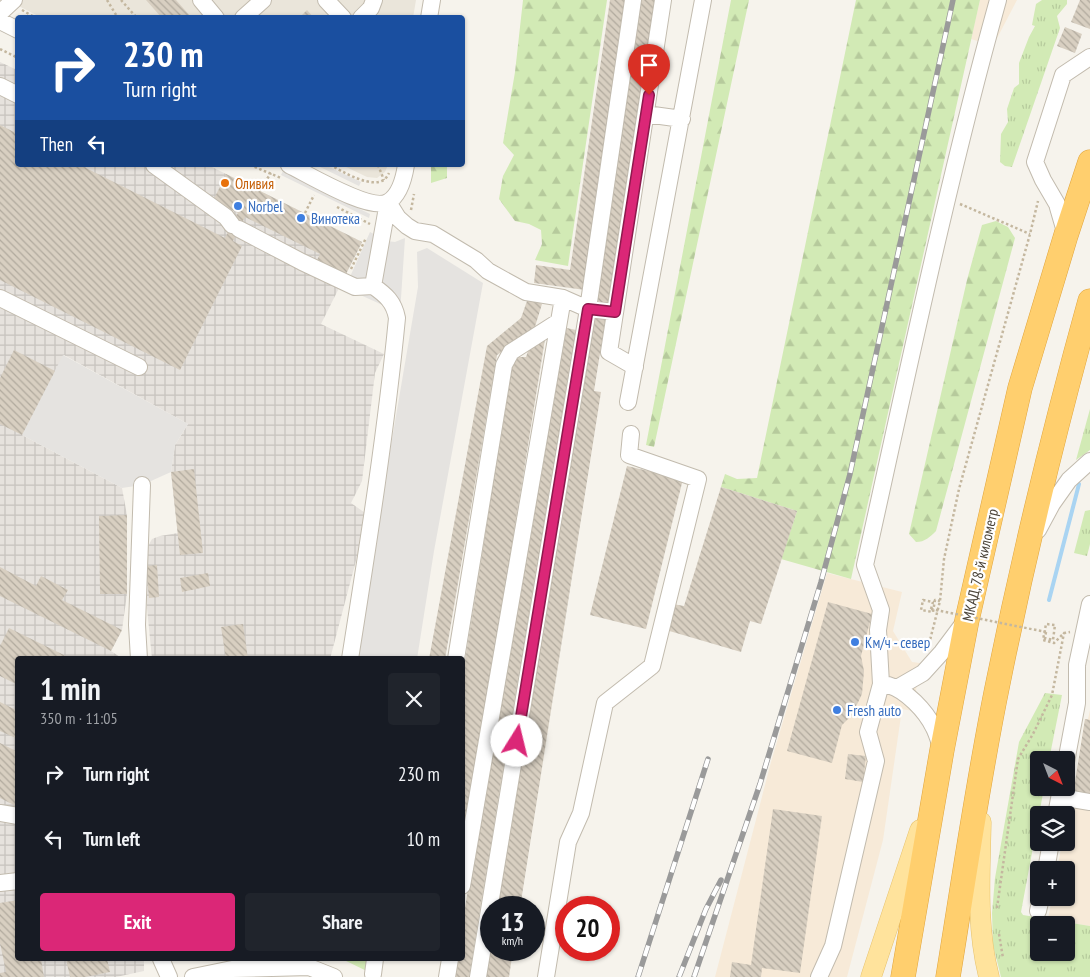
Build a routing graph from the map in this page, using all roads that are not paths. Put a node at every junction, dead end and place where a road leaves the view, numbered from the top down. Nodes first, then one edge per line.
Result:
1 (14, 0) edge
2 (200, 0) edge
3 (263, 0) edge
4 (326, 0) edge
5 (374, 0) edge
6 (432, 0) edge
7 (633, 0) edge
8 (663, 0) edge
9 (703, 0) edge
10 (998, 0) edge
11 (0, 13) edge
12 (213, 15) edge
13 (246, 15) edge
14 (339, 15) edge
15 (365, 15) edge
16 (430, 15) edge
17 (0, 22) edge
18 (15, 29) edge
19 (1090, 57) edge
20 (0, 86) edge
21 (15, 93) edge
22 (646, 114) junction
23 (682, 119) junction
24 (1090, 162) edge
25 (157, 167) edge
26 (293, 167) edge
27 (406, 167) edge
28 (388, 202) junction
29 (1066, 235) junction
30 (373, 286) junction
31 (0, 298) edge
32 (563, 298) junction
33 (1090, 301) edge
34 (588, 309) junction
35 (615, 312) junction
36 (558, 322) junction
37 (139, 367) dead end
38 (635, 367) junction
39 (628, 402) dead end
40 (632, 434) dead end
41 (1090, 461) edge
42 (142, 485) dead end
43 (1025, 554) junction
44 (1090, 604) edge
45 (967, 620) junction
46 (138, 656) edge
47 (350, 656) edge
48 (456, 656) edge
49 (881, 684) junction
50 (897, 688) junction
51 (942, 750) junction
52 (1068, 751) edge
53 (981, 776) junction
54 (937, 778) junction
55 (1073, 796) edge
56 (1090, 802) edge
57 (0, 813) edge
58 (15, 816) edge
59 (465, 868) edge
60 (15, 882) edge
61 (0, 883) edge
62 (162, 961) edge
63 (171, 961) edge
64 (450, 961) edge
65 (316, 963) edge
66 (170, 977) edge
67 (193, 977) edge
68 (334, 977) edge
69 (447, 977) edge
70 (478, 977) edge
71 (546, 977) edge
72 (819, 977) edge
73 (871, 977) edge
74 (903, 977) edge
75 (948, 977) edge
76 (988, 977) edge

1 - 11 street
2 - 12 street
3 - 13 street
4 - 14 street
5 - 15 street
6 - 16 street
7 - 34 street
8 - 22 street
9 - 23 street
10 - 49 street
17 - 18 street
19 - 29 street
20 - 21 street
22 - 23 street
22 - 35 street
23 - 38 street
24 - 29 highway, МКАД, 78-й километр
25 - 30 street
26 - 28 street
27 - 28 street
28 - 30 street
28 - 32 street
29 - 45 highway, МКАД, 78-й километр
30 - 47 street
31 - 37 street
32 - 34 street
32 - 36 street
33 - 43 highway
34 - 35 street
34 - 70 street
35 - 38 street
36 - 48 street
36 - 59 street
38 - 39 street
40 - 71 street
41 - 43 street
42 - 46 street
43 - 53 highway
44 - 52 street
45 - 50 street
45 - 51 highway, МКАД, 78-й километр
49 - 50 street
49 - 72 street
50 - 51 street
51 - 54 highway, МКАД, 78-й километр
53 - 75 highway
53 - 76 main road
54 - 73 main road
54 - 74 highway, МКАД, 78-й километр
55 - 56 street
57 - 58 street
60 - 61 street
62 - 66 street
63 - 66 street
64 - 69 street
65 - 67 street
65 - 68 street

